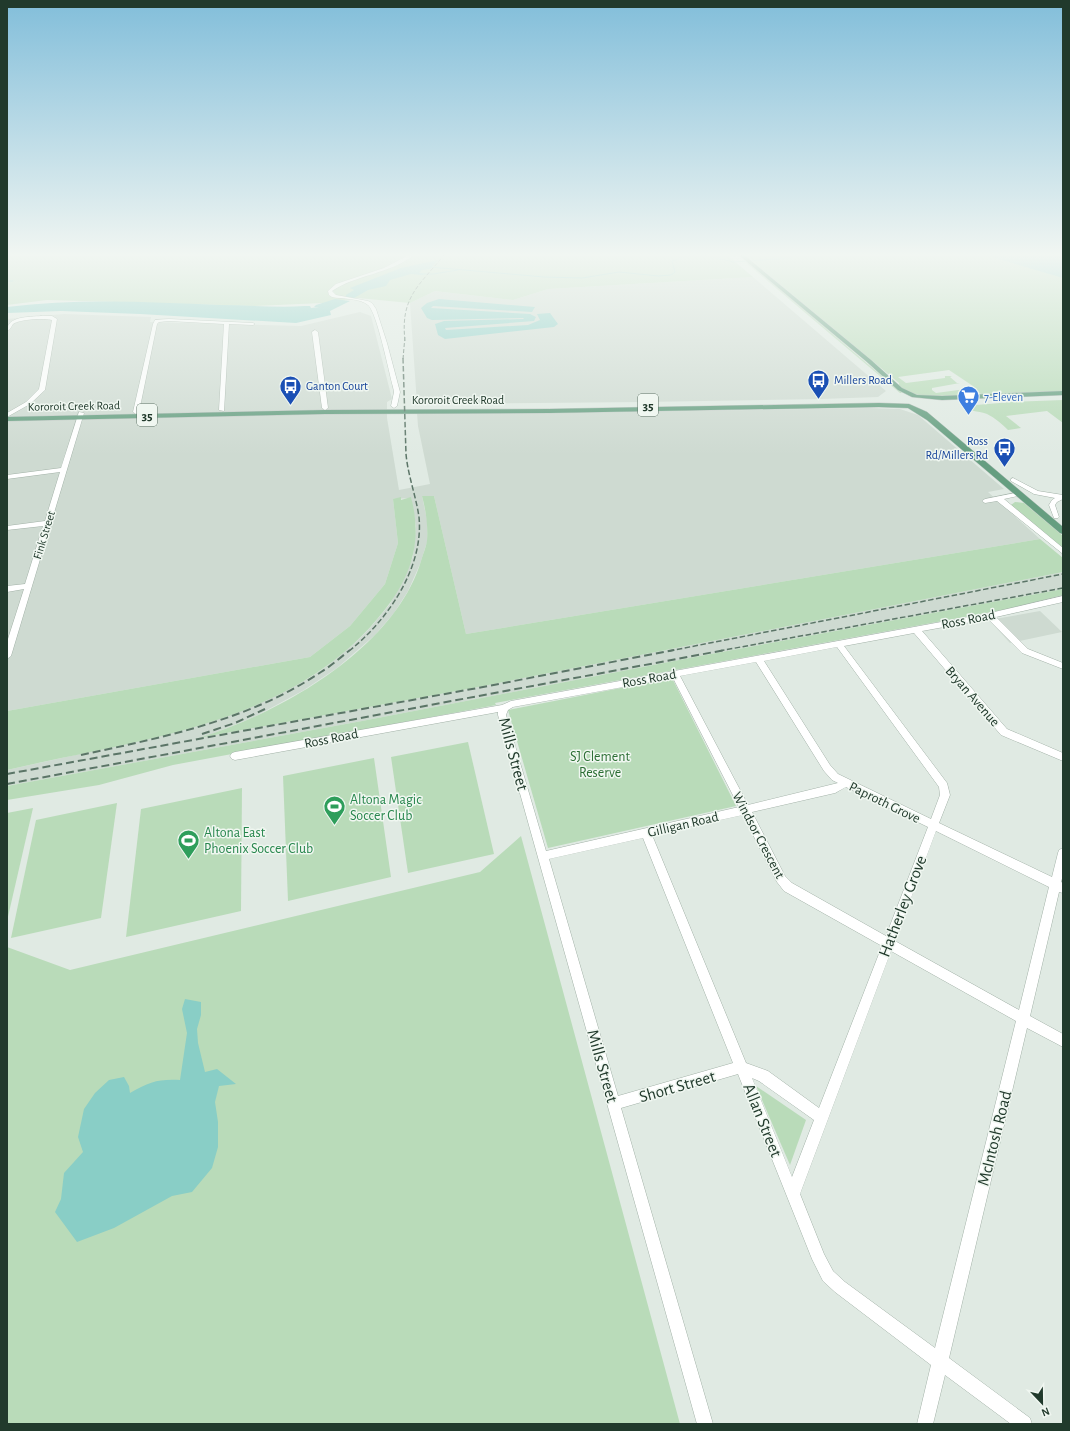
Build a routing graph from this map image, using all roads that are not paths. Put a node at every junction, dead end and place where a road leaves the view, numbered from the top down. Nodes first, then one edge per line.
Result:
1 (15, 322) edge
2 (54, 322) edge
3 (157, 322) edge
4 (185, 322) edge
5 (379, 322) edge
6 (816, 322) edge
7 (820, 322) edge
8 (227, 323) junction
9 (253, 324) dead end
10 (7, 330) edge
11 (315, 332) dead end
12 (1063, 393) edge
13 (896, 397) junction
14 (916, 397) junction
15 (1063, 398) edge
16 (839, 402) junction
17 (861, 402) junction
18 (732, 405) junction
19 (847, 405) junction
20 (924, 405) junction
21 (394, 406) junction
22 (910, 406) junction
23 (441, 408) junction
24 (325, 410) junction
25 (136, 412) junction
26 (221, 412) junction
27 (7, 415) edge
28 (80, 415) junction
29 (7, 419) edge
30 (64, 470) junction
31 (7, 477) edge
32 (1012, 480) junction
33 (1020, 494) junction
34 (1063, 497) edge
35 (999, 499) junction
36 (985, 501) dead end
37 (1056, 517) junction
38 (48, 523) junction
39 (1063, 523) edge
40 (7, 528) edge
41 (1063, 531) edge
42 (1063, 552) edge
43 (28, 586) junction
44 (7, 590) edge
45 (1063, 599) edge
46 (990, 616) junction
47 (915, 629) junction
48 (838, 643) junction
49 (7, 656) edge
50 (758, 658) junction
51 (1063, 666) edge
52 (675, 674) junction
53 (504, 708) junction
54 (235, 756) dead end
55 (1063, 757) edge
56 (844, 782) junction
57 (745, 809) junction
58 (933, 825) junction
59 (646, 833) junction
60 (1063, 852) edge
61 (543, 856) junction
62 (1059, 886) edge
63 (888, 943) junction
64 (1023, 1018) junction
65 (1063, 1041) edge
66 (741, 1068) junction
67 (614, 1104) junction
68 (821, 1117) junction
69 (793, 1193) junction
70 (940, 1360) junction
71 (705, 1424) edge
72 (925, 1424) edge
73 (1024, 1424) edge

1 - 10 street
2 - 27 street
3 - 25 street
4 - 8 street
5 - 21 street
6 - 13 main road
7 - 14 main road
8 - 9 street
8 - 26 street
11 - 24 street
12 - 14 main road, 35
13 - 14 main road, 35
13 - 17 main road
13 - 17 main road, Kororoit Creek Road / 35
13 - 22 main road
14 - 20 main road
15 - 20 main road, 35
16 - 17 main road, Kororoit Creek Road / 35
16 - 18 main road, Kororoit Creek Road / 35
16 - 19 main road
18 - 19 main road, Kororoit Creek Road / 35
18 - 23 main road, Kororoit Creek Road / 35
19 - 22 main road, Kororoit Creek Road / 35
20 - 22 main road, 35
20 - 32 main road
21 - 23 main road, Kororoit Creek Road / 35
21 - 24 main road, Kororoit Creek Road / 35
22 - 33 main road
23 - 24 main road, Kororoit Creek Road / 35
24 - 26 main road, Kororoit Creek Road / 35
25 - 26 main road, Kororoit Creek Road / 35
25 - 28 main road, Kororoit Creek Road / 35
26 - 28 main road, Kororoit Creek Road / 35
27 - 28 main road, Kororoit Creek Road / 35
28 - 29 main road, Kororoit Creek Road / 35
28 - 30 street, Fink Street
30 - 31 street
30 - 38 street, Fink Street
32 - 34 street
32 - 37 main road
33 - 35 street
33 - 41 main road
34 - 37 street
35 - 36 street
35 - 42 street
37 - 39 main road
38 - 40 street
38 - 43 street, Fink Street
43 - 44 street
43 - 49 street, Fink Street
45 - 46 street, Ross Road
46 - 47 street, Ross Road
46 - 51 street
47 - 48 street, Ross Road
47 - 55 street, Bryan Avenue
48 - 50 street, Ross Road
48 - 58 street, Hatherley Grove
50 - 52 street, Ross Road
50 - 56 street, Paproth Grove
52 - 53 street, Ross Road
52 - 57 street, Windsor Crescent
53 - 54 street, Ross Road
53 - 61 street, Mills Street
56 - 57 street, Gilligan Road
56 - 58 street, Paproth Grove
57 - 59 street, Gilligan Road
57 - 63 street, Windsor Crescent
58 - 62 street, Paproth Grove
58 - 63 street, Hatherley Grove
59 - 61 street, Gilligan Road
59 - 66 street, Allan Street
60 - 62 street, McIntosh Road
61 - 67 street, Mills Street
62 - 64 street, McIntosh Road
63 - 64 street, Windsor Crescent
63 - 68 street, Hatherley Grove
64 - 65 street, Windsor Crescent
64 - 70 street, McIntosh Road
66 - 67 street, Short Street
66 - 68 street
66 - 69 street, Allan Street
67 - 71 street, Mills Street
68 - 69 street, Hatherley Grove
69 - 70 street, Allan Street
70 - 72 street, McIntosh Road
70 - 73 street, Allan Street

